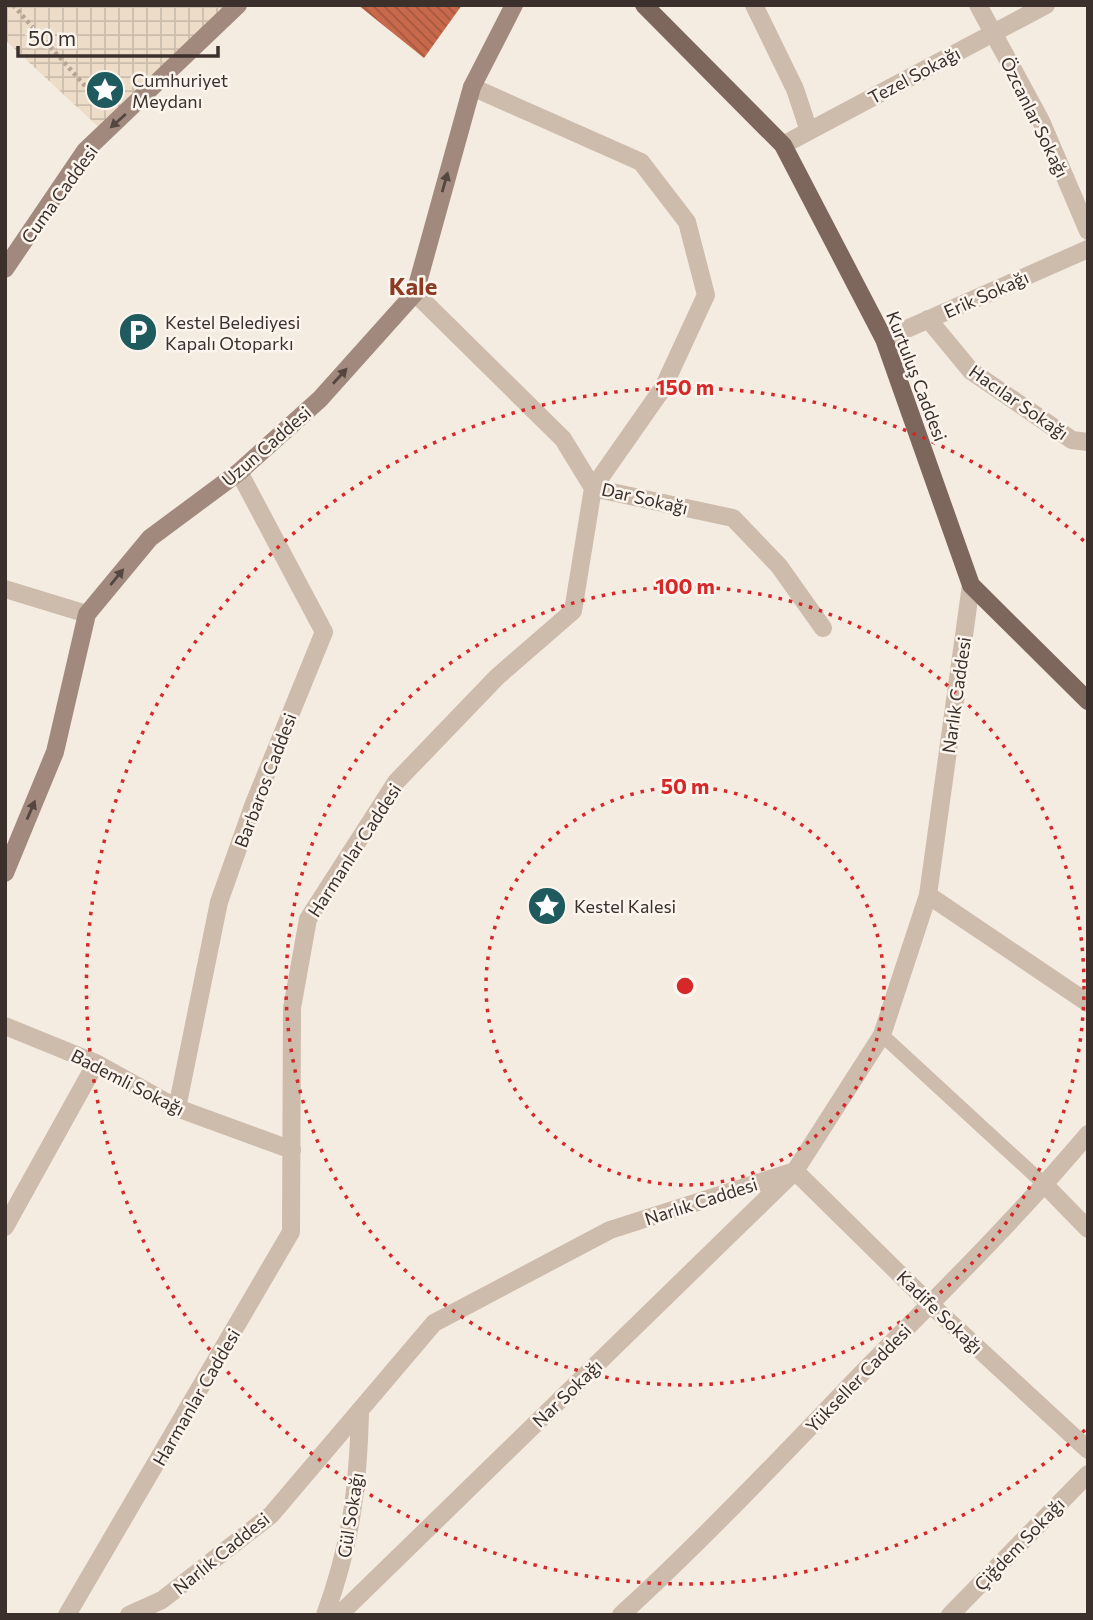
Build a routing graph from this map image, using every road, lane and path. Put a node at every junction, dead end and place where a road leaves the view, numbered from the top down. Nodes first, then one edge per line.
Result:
1 (12, 5) edge
2 (237, 5) edge
3 (514, 5) edge
4 (644, 5) edge
5 (754, 5) edge
6 (978, 5) edge
7 (1046, 5) edge
8 (992, 33) junction
9 (472, 87) junction
10 (118, 122) junction
11 (809, 131) junction
12 (783, 145) junction
13 (1088, 230) edge
14 (1088, 249) edge
15 (5, 269) edge
16 (415, 293) junction
17 (928, 319) junction
18 (884, 339) junction
19 (1088, 442) edge
20 (239, 472) junction
21 (593, 488) junction
22 (971, 585) junction
23 (5, 589) edge
24 (87, 614) junction
25 (824, 628) dead end
26 (1088, 701) edge
27 (5, 873) edge
28 (928, 895) junction
29 (1088, 1003) edge
30 (5, 1026) edge
31 (882, 1035) junction
32 (96, 1063) junction
33 (177, 1108) junction
34 (1088, 1135) edge
35 (292, 1150) junction
36 (795, 1171) junction
37 (1045, 1185) junction
38 (5, 1227) edge
39 (1088, 1229) edge
40 (930, 1304) junction
41 (360, 1413) junction
42 (1088, 1450) edge
43 (1088, 1474) edge
44 (67, 1615) edge
45 (129, 1615) edge
46 (325, 1615) edge
47 (339, 1615) edge
48 (621, 1615) edge
49 (950, 1615) edge

1 - 10 path
2 -> 10 main road, Cuma Caddesi
3 - 9 main road, Uzun Caddesi
4 - 12 main road, Kurtuluş Caddesi
5 - 11 street
6 - 8 street, Özcanlar Sokağı
7 - 8 street, Tezel Sokağı
8 - 11 street, Tezel Sokağı
8 - 13 street, Özcanlar Sokağı
16 -> 9 main road, Uzun Caddesi
9 - 21 street, Dar Sokağı
10 - 15 main road, Cuma Caddesi
11 - 12 street, Tezel Sokağı
12 - 18 main road, Kurtuluş Caddesi
14 - 17 street, Erik Sokağı
20 -> 16 main road, Uzun Caddesi
16 - 21 street
17 - 18 street, Erik Sokağı
17 - 19 street, Hacılar Sokağı
18 - 22 main road, Kurtuluş Caddesi
24 -> 20 main road, Uzun Caddesi
20 - 33 street, Barbaros Caddesi
21 - 25 street, Dar Sokağı
21 - 35 street, Harmanlar Caddesi
22 - 26 main road, Kurtuluş Caddesi
22 - 28 street, Narlık Caddesi
23 - 24 street
27 -> 24 main road, Uzun Caddesi
28 - 29 street
28 - 31 street, Narlık Caddesi
30 - 32 street, Bademli Sokağı
31 - 36 street, Narlık Caddesi
31 - 37 lane
32 - 33 street, Bademli Sokağı
32 - 38 street
33 - 35 street, Bademli Sokağı
34 - 37 street, Yükseller Caddesi
35 - 44 street, Harmanlar Caddesi
36 - 40 street, Kadife Sokağı
36 - 41 street, Narlık Caddesi
36 - 47 street, Nar Sokağı
37 - 39 street
37 - 40 street, Yükseller Caddesi
40 - 42 street, Kadife Sokağı
40 - 48 street, Yükseller Caddesi
41 - 45 street, Narlık Caddesi
41 - 46 street, Gül Sokağı
43 - 49 street, Çiğdem Sokağı

